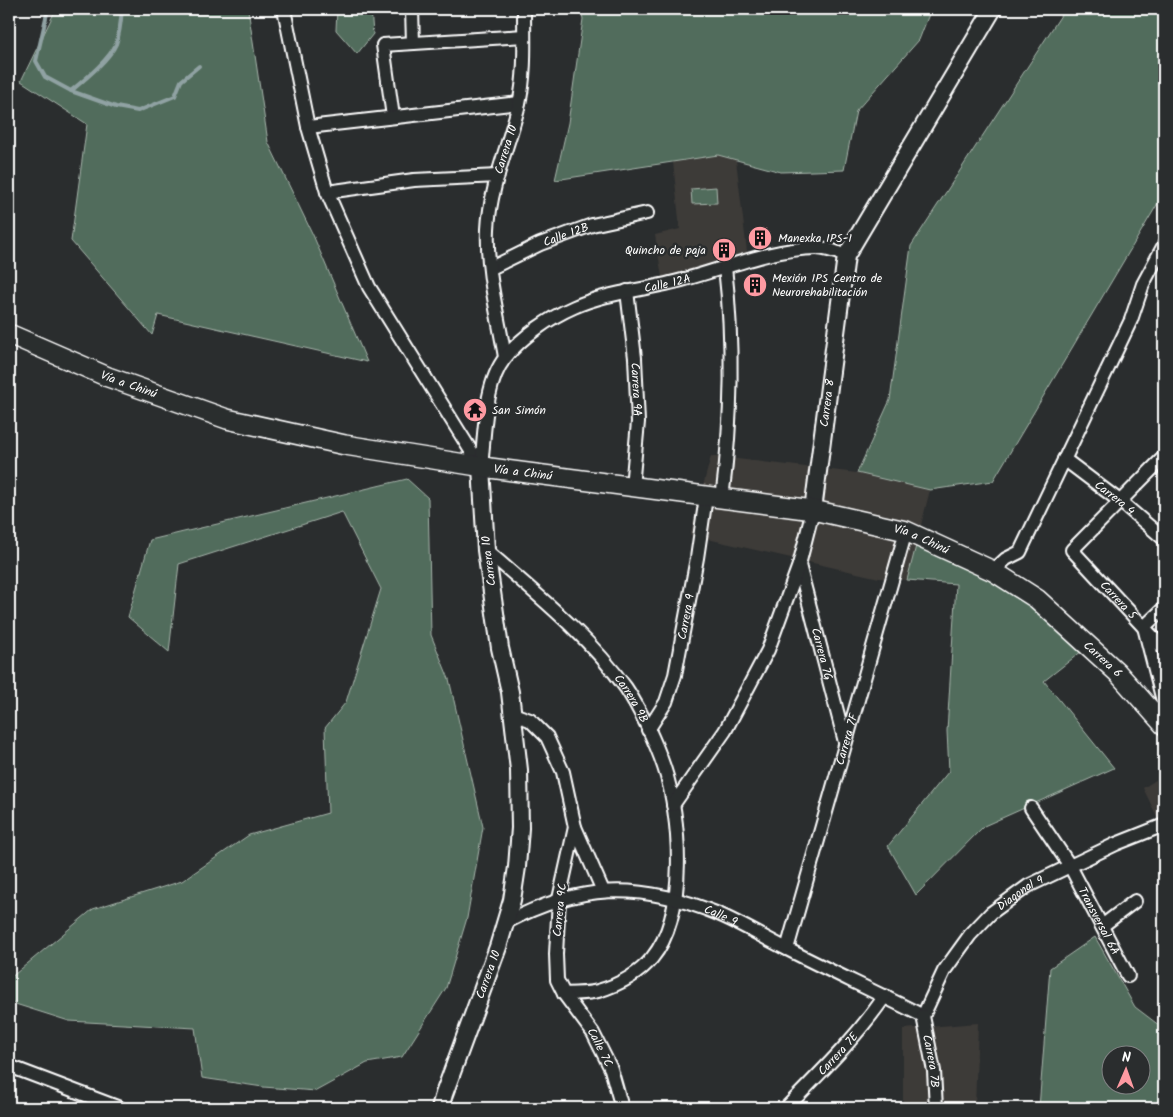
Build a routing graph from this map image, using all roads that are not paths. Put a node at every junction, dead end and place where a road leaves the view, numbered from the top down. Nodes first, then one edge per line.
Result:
1 (284, 9) edge
2 (412, 9) edge
3 (524, 9) edge
4 (993, 9) edge
5 (524, 36) junction
6 (413, 43) junction
7 (519, 103) junction
8 (394, 118) junction
9 (308, 127) junction
10 (498, 176) junction
11 (327, 192) junction
12 (647, 213) dead end
13 (1164, 245) edge
14 (846, 256) junction
15 (725, 267) junction
16 (490, 268) junction
17 (627, 291) junction
18 (9, 334) edge
19 (505, 357) junction
20 (1164, 458) edge
21 (1064, 459) junction
22 (481, 467) junction
23 (632, 487) junction
24 (714, 498) junction
25 (1121, 502) junction
26 (813, 510) junction
27 (906, 530) junction
28 (1164, 539) edge
29 (486, 550) junction
30 (799, 565) junction
31 (993, 571) junction
32 (1037, 599) joint
33 (1164, 608) edge
34 (1144, 627) junction
35 (1164, 649) edge
36 (513, 714) junction
37 (1163, 723) edge
38 (648, 730) junction
39 (845, 744) junction
40 (673, 805) junction
41 (1031, 808) dead end
42 (1164, 825) edge
43 (575, 827) junction
44 (1070, 866) junction
45 (603, 891) junction
46 (676, 898) junction
47 (559, 899) junction
48 (1135, 901) dead end
49 (506, 923) junction
50 (1102, 926) junction
51 (787, 949) junction
52 (1128, 976) dead end
53 (564, 994) junction
54 (885, 996) junction
55 (923, 1016) junction
56 (9, 1066) edge
57 (120, 1108) edge
58 (440, 1108) edge
59 (622, 1108) edge
60 (786, 1108) edge
61 (936, 1108) edge

1 - 9 street
2 - 6 street
3 - 5 street, Carrera 10
4 - 14 street, Carrera 8
5 - 6 street
5 - 7 street, Carrera 10
6 - 8 street
7 - 8 street
7 - 10 street, Carrera 10
8 - 9 street
9 - 11 street
10 - 11 street
10 - 16 street, Carrera 10
11 - 22 street
12 - 16 street, Calle 12B
13 - 21 street
14 - 15 street, Calle 12A
14 - 26 street, Carrera 8
15 - 17 street, Calle 12A
15 - 24 street, Carrera 9
16 - 19 street, Carrera 10
17 - 19 street, Calle 12A
17 - 23 street, Carrera 9A
18 - 22 main road, Vía a Chinú
19 - 22 street, Carrera 10
20 - 25 street
21 - 25 street, Carrera 4
21 - 31 street
22 - 23 main road, Vía a Chinú
22 - 29 street, Carrera 10
23 - 24 main road, Vía a Chinú
24 - 26 main road, Vía a Chinú
24 - 38 street, Carrera 9
25 - 28 street, Carrera 4
25 - 34 street, Carrera 5
26 - 27 main road, Vía a Chinú
26 - 30 street, Carrera 8
27 - 31 main road, Vía a Chinú
27 - 39 street, Carrera 7F
29 - 36 street, Carrera 10
29 - 38 street, Carrera 9B
30 - 39 street, Carrera 7G
30 - 40 street, Carrera 8
31 - 32 main road, Vía a Chinú
32 - 37 main road, Carrera 6
33 - 34 street
34 - 35 street, Carrera 5
34 - 37 street
36 - 43 street, Carrera 9C
36 - 49 street, Carrera 10
38 - 40 street, Carrera 9B
39 - 51 street, Carrera 7F
40 - 46 street, Carrera 9B
41 - 44 street, Transversal 6A
42 - 44 street, Diagonal 9
43 - 45 street, Carrera 9C
43 - 47 street, Carrera 9C
44 - 50 street, Transversal 6A
44 - 55 street, Diagonal 9
45 - 46 street, Calle 9
45 - 47 street, Calle 9
46 - 51 street, Calle 9
46 - 53 street
47 - 49 street, Calle 9
47 - 53 street, Carrera 9C
48 - 50 street
49 - 58 street, Carrera 10
50 - 52 street, Transversal 6A
51 - 54 street, Calle 9
53 - 59 street, Calle 7C
54 - 55 street, Calle 9
54 - 60 street, Carrera 7E
55 - 61 street, Carrera 7B
56 - 57 street

